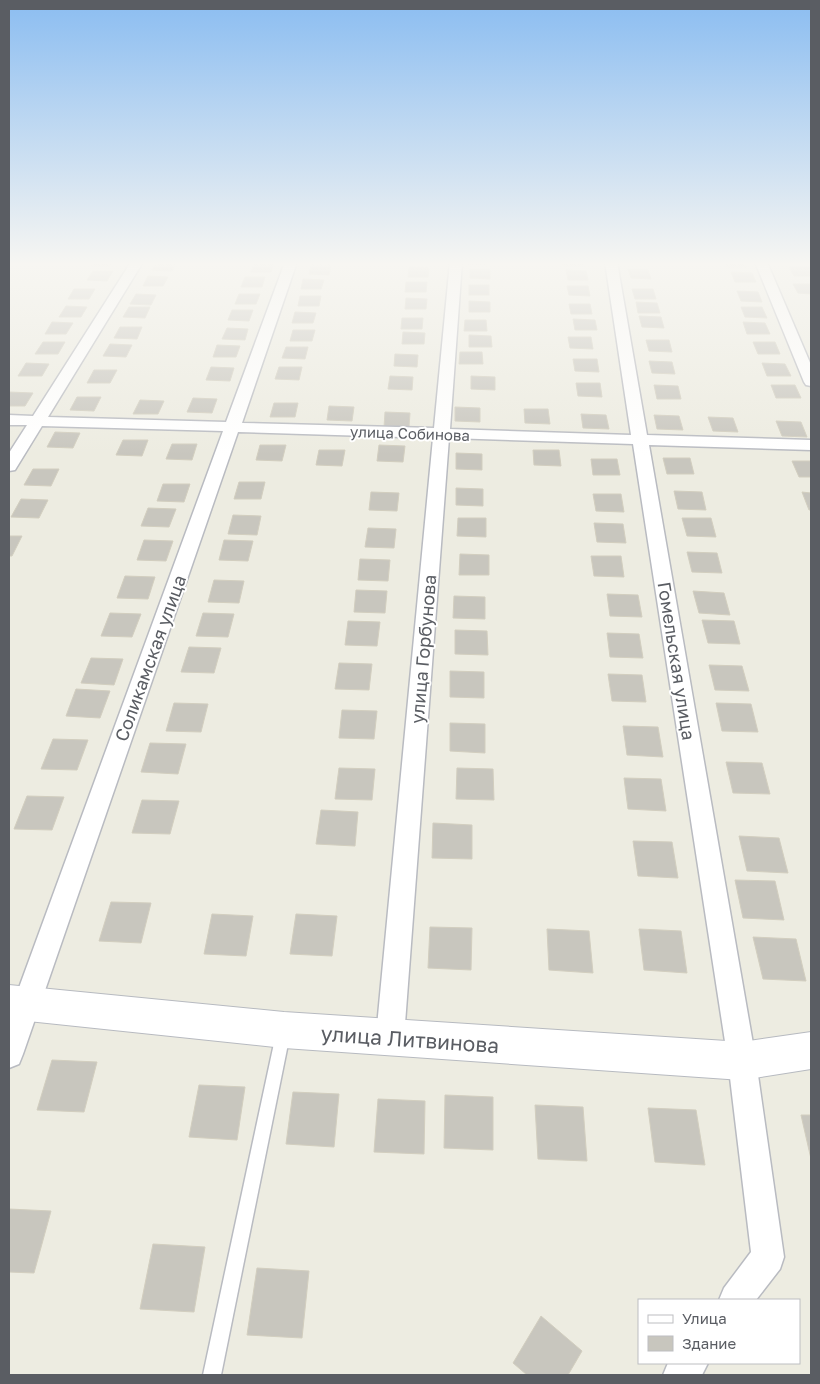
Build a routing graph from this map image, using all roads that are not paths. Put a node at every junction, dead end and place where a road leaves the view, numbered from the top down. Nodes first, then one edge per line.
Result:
1 (96, 327) edge
2 (267, 327) edge
3 (450, 327) edge
4 (621, 327) edge
5 (788, 327) edge
6 (811, 382) edge
7 (9, 420) edge
8 (36, 422) junction
9 (232, 428) junction
10 (441, 434) junction
11 (641, 440) junction
12 (811, 446) edge
13 (9, 466) edge
14 (18, 1003) edge
15 (284, 1030) junction
16 (390, 1037) junction
17 (811, 1051) edge
18 (9, 1054) edge
19 (742, 1061) junction
20 (737, 1299) edge
21 (689, 1364) edge
22 (212, 1375) edge
23 (681, 1375) edge

1 - 8 street
2 - 9 street, Соликамская улица
3 - 10 street, улица Горбунова
4 - 11 street, Гомельская улица
5 - 6 street
7 - 8 street, улица Собинова
8 - 9 street, улица Собинова
8 - 13 street
9 - 10 street, улица Собинова
9 - 14 street, Соликамская улица
10 - 11 street, улица Собинова
10 - 16 street, улица Горбунова
11 - 12 street, улица Собинова
11 - 19 street, Гомельская улица
14 - 15 street, улица Литвинова
14 - 18 street, Соликамская улица
15 - 16 street, улица Литвинова
15 - 22 lane
16 - 19 street, улица Литвинова
17 - 19 street, улица Литвинова
19 - 20 street, Гомельская улица
21 - 23 street

